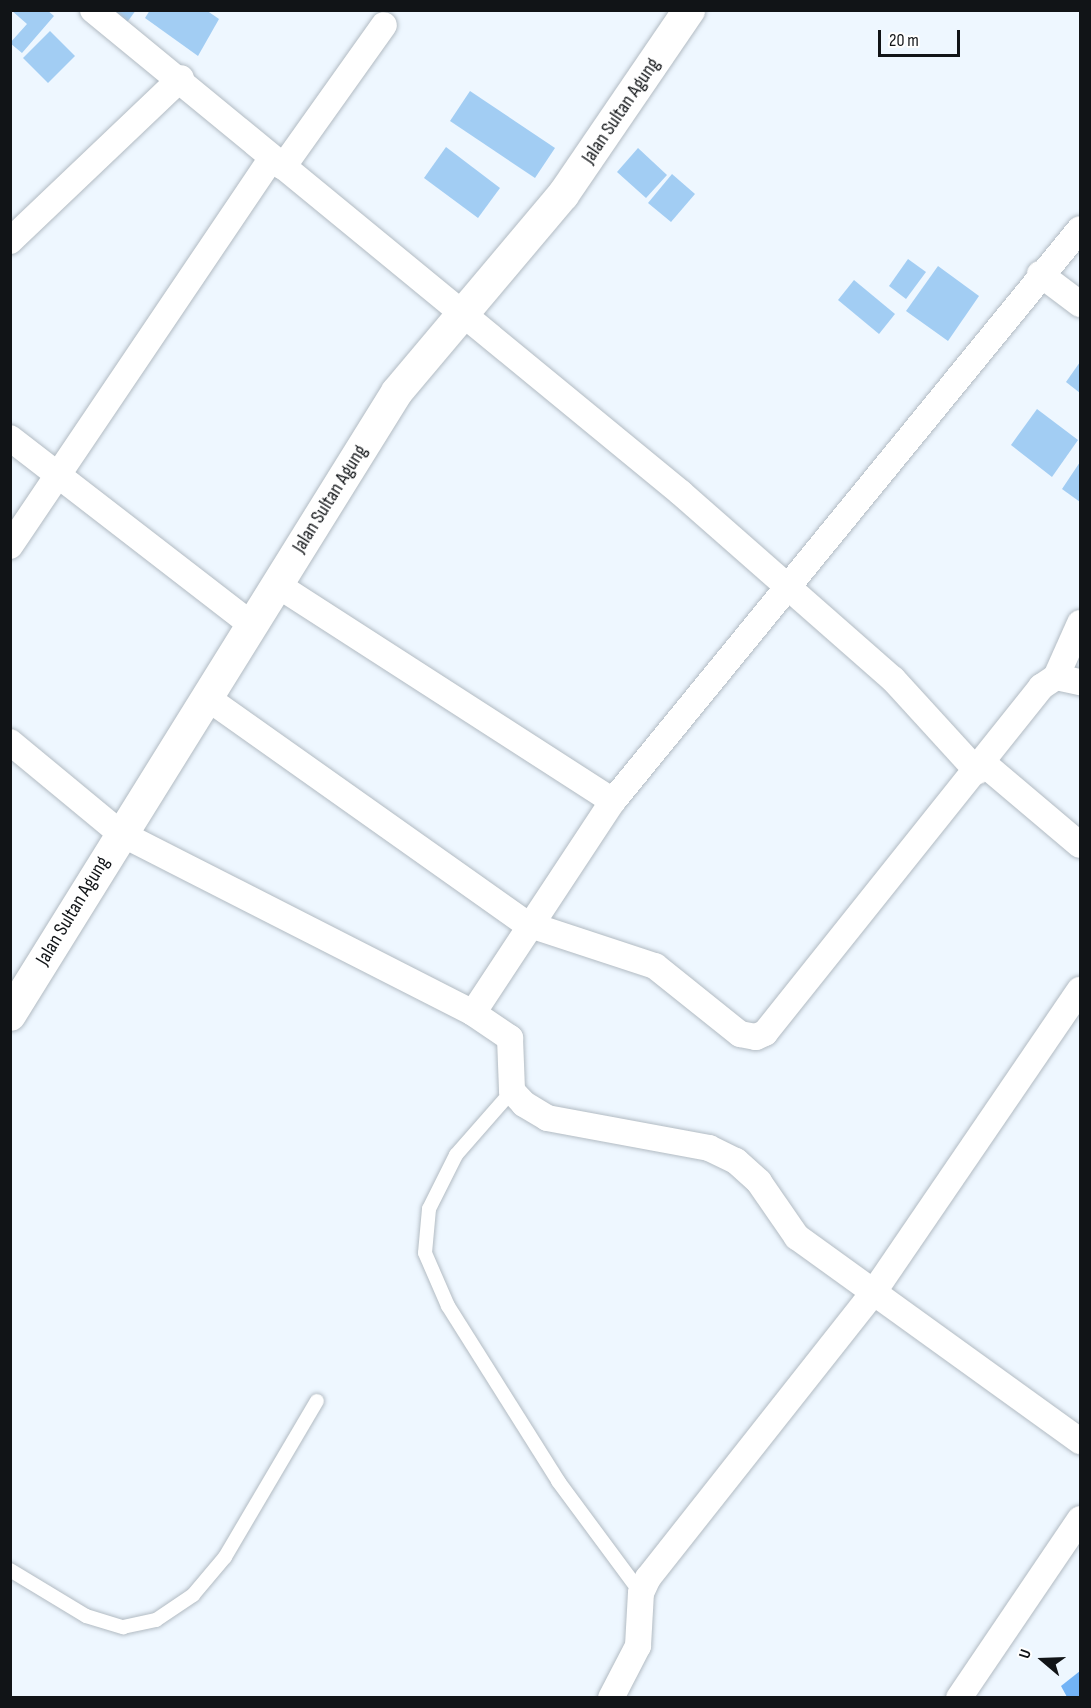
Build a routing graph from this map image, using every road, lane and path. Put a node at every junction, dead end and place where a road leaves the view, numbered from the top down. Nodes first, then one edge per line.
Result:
1 (93, 10) edge
2 (689, 10) edge
3 (384, 26) dead end
4 (180, 78) junction
5 (278, 163) junction
6 (15, 230) edge
7 (1080, 230) edge
8 (1040, 274) junction
9 (1080, 304) edge
10 (464, 311) junction
11 (10, 438) edge
12 (62, 477) junction
13 (10, 546) edge
14 (276, 584) junction
15 (787, 589) junction
16 (1080, 623) edge
17 (251, 624) junction
18 (1068, 680) edge
19 (206, 697) junction
20 (10, 742) edge
21 (980, 767) junction
22 (613, 801) junction
23 (120, 833) junction
24 (1080, 845) edge
25 (527, 924) junction
26 (1080, 990) edge
27 (473, 1013) junction
28 (10, 1015) edge
29 (512, 1091) junction
30 (873, 1293) junction
31 (317, 1401) dead end
32 (1080, 1441) edge
33 (1080, 1519) edge
34 (10, 1570) edge
35 (641, 1593) junction
36 (611, 1698) edge
37 (959, 1698) edge

1 - 4 street
2 - 10 street, Jalan Sultan Agung
3 - 5 street
4 - 5 street
4 - 6 street
5 - 10 street
5 - 12 street
7 - 8 street
8 - 9 street
8 - 15 street
10 - 14 street, Jalan Sultan Agung
10 - 15 street
11 - 12 street
12 - 13 street
12 - 17 street
14 - 17 street, Jalan Sultan Agung
14 - 22 street
15 - 21 street
15 - 22 street
16 - 18 street
17 - 19 street, Jalan Sultan Agung
18 - 21 street
19 - 23 street, Jalan Sultan Agung
19 - 25 street
20 - 23 street
21 - 24 street
21 - 25 street
22 - 25 street
23 - 27 street
23 - 28 street, Jalan Sultan Agung
25 - 27 street
26 - 30 street
27 - 29 street
29 - 30 street
29 - 35 lane
30 - 32 street
30 - 35 street
31 - 34 lane
33 - 37 street
35 - 36 street

